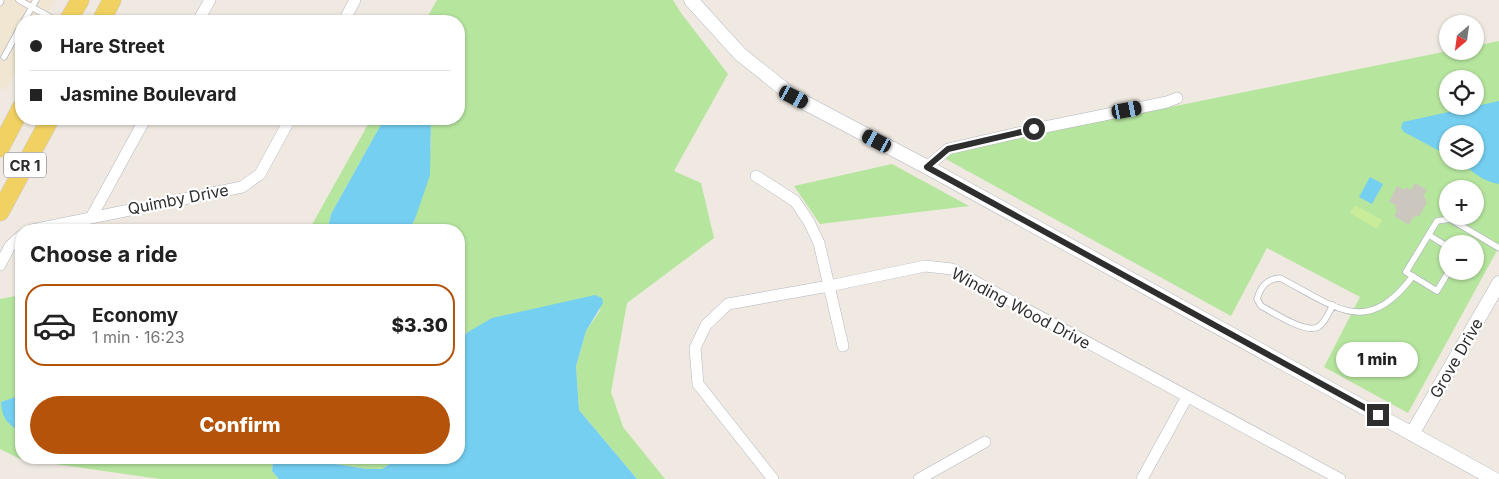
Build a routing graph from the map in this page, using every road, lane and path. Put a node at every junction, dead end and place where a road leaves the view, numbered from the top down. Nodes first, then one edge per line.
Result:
1 (19, 0) edge
2 (36, 0) edge
3 (80, 0) edge
4 (112, 0) edge
5 (210, 0) edge
6 (355, 0) edge
7 (691, 0) edge
8 (32, 7) junction
9 (27, 15) edge
10 (46, 15) edge
11 (71, 15) edge
12 (104, 15) edge
13 (201, 15) edge
14 (347, 15) edge
15 (15, 37) edge
16 (4, 57) dead end
17 (1177, 98) dead end
18 (15, 119) edge
19 (47, 125) edge
20 (142, 125) edge
21 (287, 125) edge
22 (0, 148) edge
23 (927, 167) junction
24 (756, 176) dead end
25 (0, 212) edge
26 (92, 216) junction
27 (58, 224) edge
28 (1429, 235) junction
29 (15, 241) edge
30 (1439, 241) edge
31 (1499, 248) edge
32 (0, 265) edge
33 (1413, 276) junction
34 (1444, 280) edge
35 (1499, 283) edge
36 (829, 286) junction
37 (1333, 305) junction
38 (844, 346) dead end
39 (1187, 397) junction
40 (1412, 434) junction
41 (985, 442) dead end
42 (773, 479) edge
43 (919, 479) edge
44 (1142, 479) edge
45 (1340, 479) edge
46 (1494, 479) edge

1 - 8 lane
2 - 8 lane
3 - 11 main road
4 - 12 main road
5 - 13 street
6 - 14 street
7 - 23 street
8 - 9 lane
8 - 10 lane
15 - 16 lane
17 - 23 street
18 - 22 main road, CR 1
19 - 25 main road, CR 1
20 - 26 street
21 - 26 street, Quimby Drive
23 - 40 street
24 - 36 street
26 - 27 street, Quimby Drive
28 - 30 lane
28 - 31 lane
28 - 33 lane
29 - 32 street
33 - 34 lane
33 - 37 lane
35 - 40 street, Grove Drive
36 - 38 street
36 - 39 street, Winding Wood Drive
36 - 42 street, Winding Wood Drive
37 - 37 lane
39 - 44 street
39 - 45 street, Winding Wood Drive
40 - 46 street
41 - 43 street

